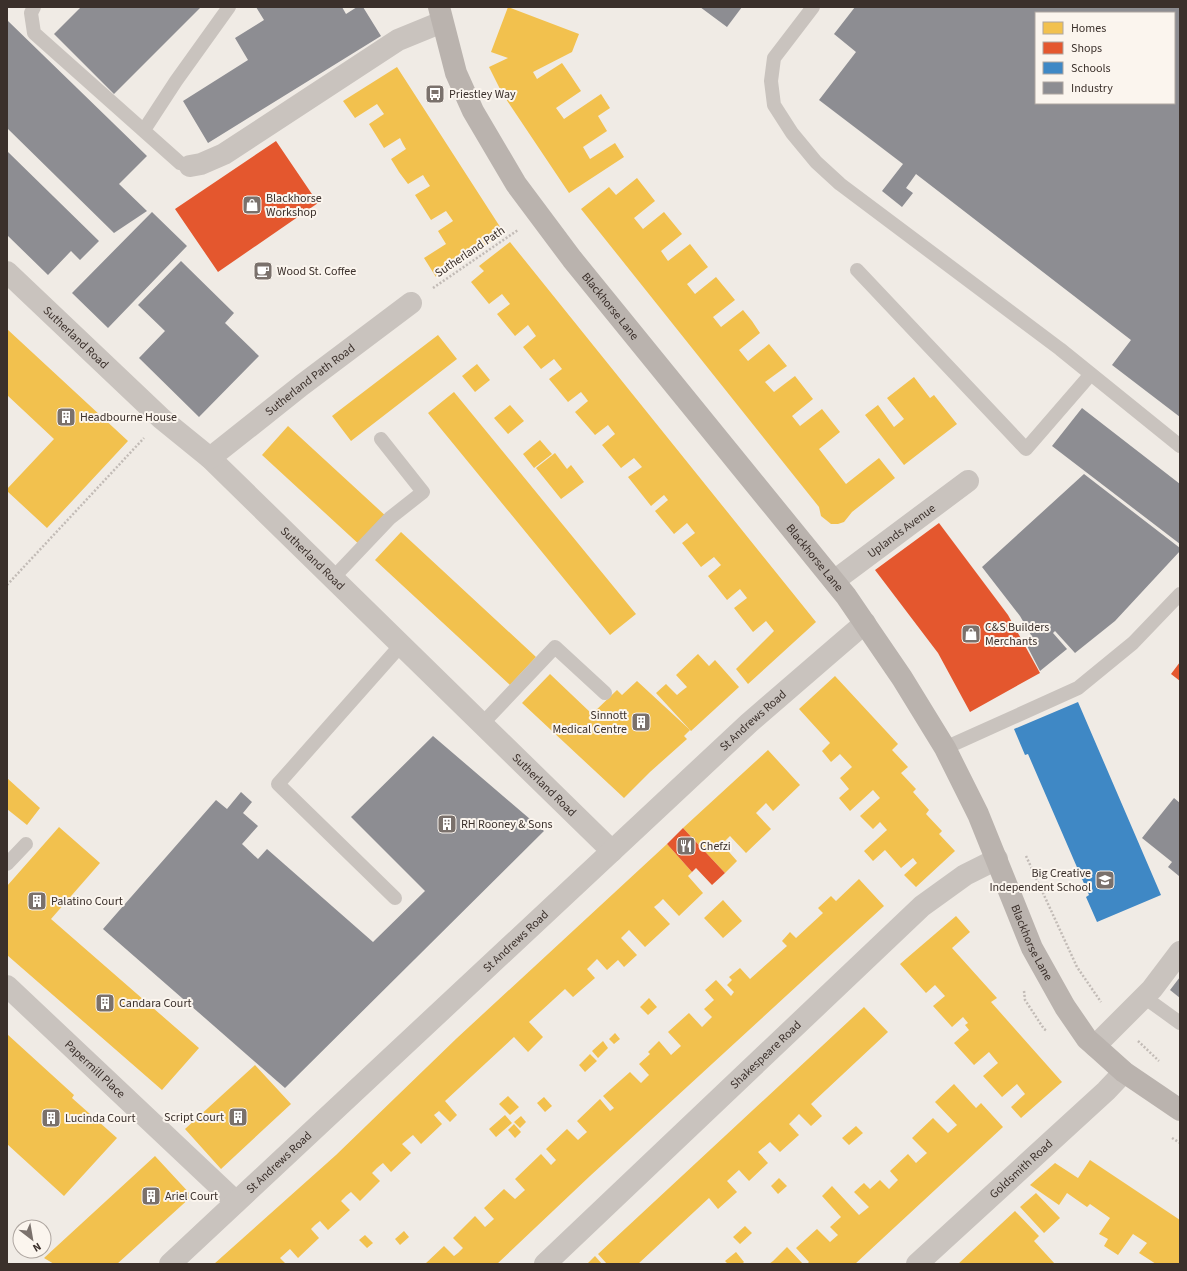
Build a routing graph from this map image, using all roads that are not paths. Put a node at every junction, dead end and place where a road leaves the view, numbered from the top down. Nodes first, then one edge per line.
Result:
1 (34, 7) edge
2 (229, 7) edge
3 (813, 7) edge
4 (440, 14) edge
5 (144, 130) junction
6 (190, 166) joint
7 (858, 270) dead end
8 (7, 272) edge
9 (411, 303) road end
10 (1091, 374) junction
11 (381, 439) dead end
12 (1180, 446) edge
13 (210, 458) junction
14 (968, 480) dead end
15 (333, 578) junction
16 (834, 581) junction
17 (1180, 594) edge
18 (865, 623) junction
19 (401, 645) junction
20 (606, 693) dead end
21 (482, 724) junction
22 (945, 748) junction
23 (26, 844) dead end
24 (612, 851) junction
25 (997, 859) junction
26 (7, 864) edge
27 (395, 898) dead end
28 (1180, 952) edge
29 (7, 986) edge
30 (1144, 997) junction
31 (1180, 1023) edge
32 (1095, 1046) junction
33 (1124, 1072) junction
34 (1180, 1110) edge
35 (236, 1202) junction
36 (170, 1264) edge
37 (546, 1264) edge
38 (917, 1264) edge

1 - 5 lane
2 - 5 lane
3 - 10 lane
4 - 6 street
4 - 16 main road, Blackhorse Lane
5 - 6 lane
7 - 10 lane
8 - 13 street, Sutherland Road
9 - 13 street, Sutherland Path Road
10 - 12 lane
11 - 15 lane
13 - 15 street, Sutherland Road
14 - 16 street, Uplands Avenue
15 - 19 street, Sutherland Road
16 - 18 main road, Blackhorse Lane
17 - 22 lane
18 - 22 main road, Blackhorse Lane
18 - 24 street, St Andrews Road
19 - 21 street, Sutherland Road
19 - 27 lane
20 - 21 lane
21 - 24 street, Sutherland Road
22 - 25 main road, Blackhorse Lane
23 - 26 lane
24 - 35 street, St Andrews Road
25 - 32 main road, Blackhorse Lane
25 - 37 street, Shakespeare Road
28 - 30 street
29 - 35 street, Papermill Place
30 - 31 lane
30 - 32 street
32 - 33 main road, Blackhorse Lane
33 - 34 main road, Blackhorse Lane
33 - 38 street, Goldsmith Road
35 - 36 street, St Andrews Road

